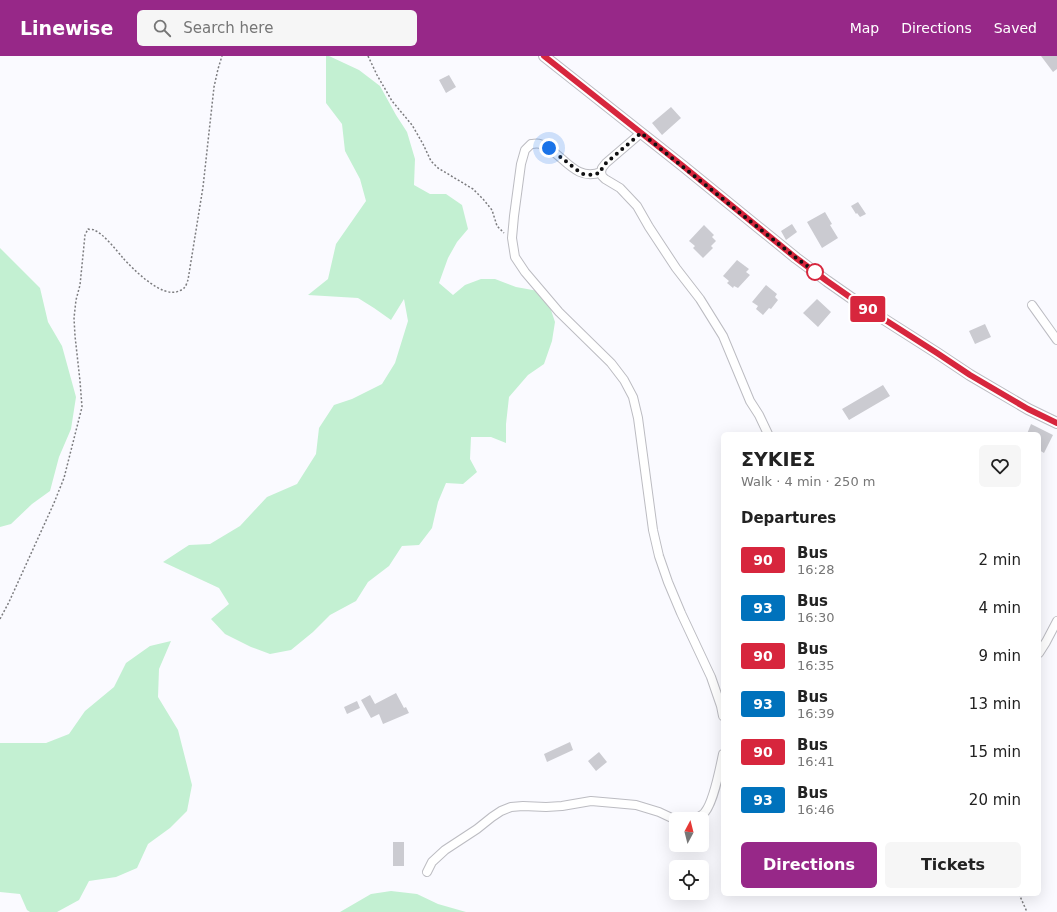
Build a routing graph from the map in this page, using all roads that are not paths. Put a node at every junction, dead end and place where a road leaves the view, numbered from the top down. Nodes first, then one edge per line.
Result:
1 (544, 56) edge
2 (641, 133) junction
3 (601, 172) junction
4 (1032, 305) dead end
5 (1057, 340) edge
6 (1057, 423) edge
7 (767, 432) edge
8 (1057, 621) edge
9 (1041, 650) edge
10 (721, 706) edge
11 (721, 766) edge
12 (705, 812) edge
13 (669, 817) edge
14 (427, 872) dead end

1 - 2 street
2 - 3 street
2 - 6 street
3 - 7 street
3 - 10 street
4 - 5 street
8 - 9 street
11 - 12 street
13 - 14 street

